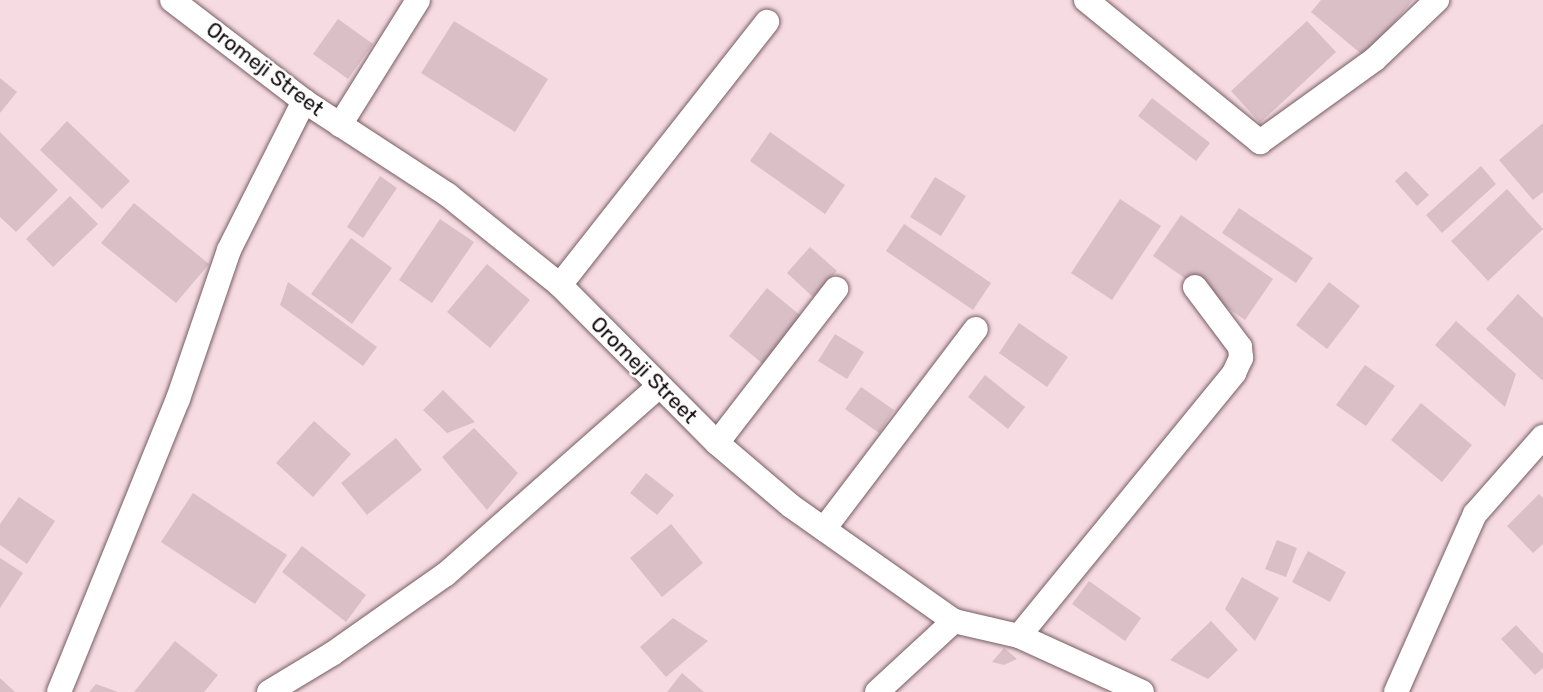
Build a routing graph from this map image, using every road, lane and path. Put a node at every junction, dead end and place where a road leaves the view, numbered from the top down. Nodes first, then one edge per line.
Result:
1 (172, 0) edge
2 (418, 0) edge
3 (1086, 0) edge
4 (1437, 0) edge
5 (767, 22) dead end
6 (304, 101) junction
7 (340, 125) junction
8 (560, 285) junction
9 (1195, 287) dead end
10 (836, 289) dead end
11 (976, 329) dead end
12 (658, 386) junction
13 (1543, 437) edge
14 (717, 443) junction
15 (824, 529) junction
16 (954, 621) junction
17 (1018, 636) junction
18 (59, 692) edge
19 (269, 692) edge
20 (877, 692) edge
21 (1142, 692) edge
22 (1396, 692) edge

1 - 6 street, Oromeji Street
2 - 7 street
3 - 4 street
5 - 8 street
6 - 7 street, Oromeji Street
6 - 18 street
7 - 8 street, Oromeji Street
8 - 12 street, Oromeji Street
9 - 17 street
10 - 14 street
11 - 15 street
12 - 14 street, Oromeji Street
12 - 19 street
13 - 22 street
14 - 15 street, Oromeji Street
15 - 16 street, Oromeji Street
16 - 17 street, Oromeji Street
16 - 20 street
17 - 21 street, Oromeji Street

